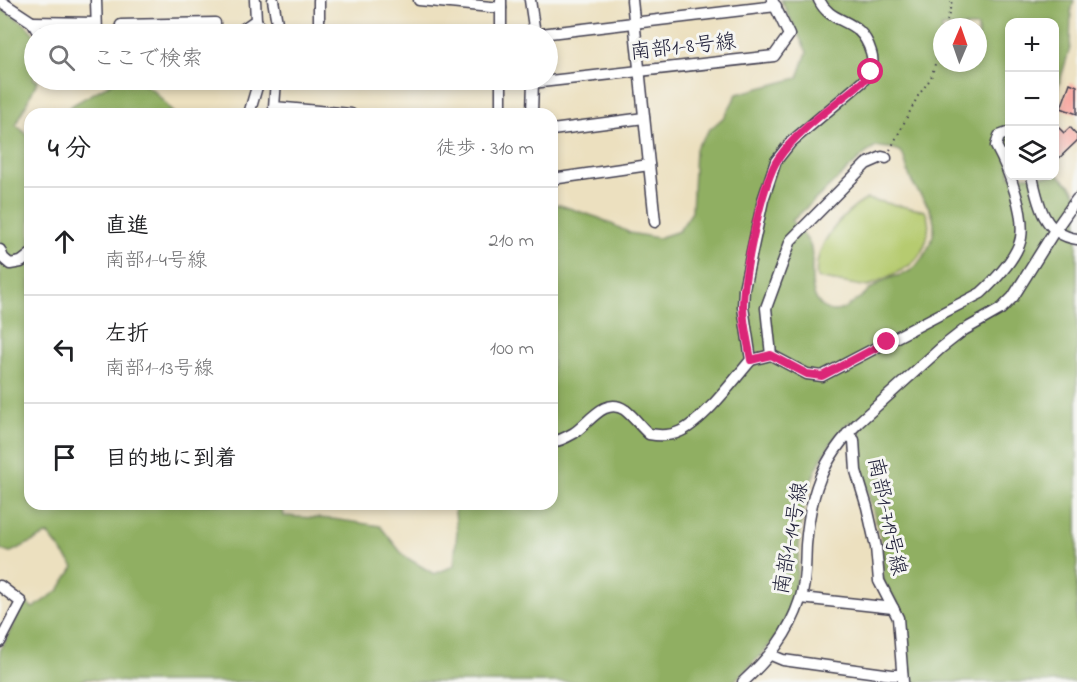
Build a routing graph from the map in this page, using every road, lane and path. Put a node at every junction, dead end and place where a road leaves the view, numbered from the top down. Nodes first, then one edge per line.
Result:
1 (96, 0) edge
2 (255, 0) edge
3 (273, 0) edge
4 (319, 0) edge
5 (419, 0) edge
6 (530, 0) edge
7 (632, 0) edge
8 (819, 0) edge
9 (952, 0) edge
10 (4, 2) edge
11 (774, 3) edge
12 (501, 4) edge
13 (947, 18) edge
14 (256, 20) junction
15 (32, 22) joint
16 (96, 23) joint
17 (634, 23) junction
18 (168, 24) edge
19 (215, 24) edge
20 (250, 24) edge
21 (258, 24) edge
22 (277, 24) edge
23 (319, 24) edge
24 (501, 24) edge
25 (534, 24) edge
26 (558, 32) edge
27 (639, 71) junction
28 (933, 71) edge
29 (558, 79) edge
30 (256, 90) edge
31 (275, 90) edge
32 (501, 90) edge
33 (532, 90) edge
34 (251, 108) edge
35 (285, 108) edge
36 (501, 108) edge
37 (532, 108) edge
38 (644, 118) junction
39 (558, 129) edge
40 (1005, 134) edge
41 (886, 158) joint
42 (649, 165) junction
43 (1005, 167) edge
44 (558, 178) edge
45 (1010, 180) edge
46 (1033, 180) edge
47 (1077, 199) edge
48 (655, 222) dead end
49 (1055, 230) junction
50 (1077, 239) edge
51 (0, 250) edge
52 (24, 260) edge
53 (771, 355) junction
54 (751, 360) junction
55 (847, 434) junction
56 (558, 441) edge
57 (0, 586) edge
58 (801, 598) junction
59 (893, 608) junction
60 (1, 636) edge
61 (771, 655) junction
62 (902, 678) edge
63 (743, 682) edge

1 - 16 street
2 - 14 street
3 - 22 street
4 - 23 street
5 - 12 street
6 - 25 street
7 - 17 street
8 - 54 street
9 - 13 path
10 - 15 street
11 - 17 street
11 - 27 street, 南部1-8号線
12 - 24 street
14 - 20 street
14 - 21 street
15 - 16 street
17 - 26 street
17 - 27 street
18 - 19 street
27 - 29 street, 南部1-8号線
27 - 38 street
28 - 41 path
30 - 34 street
31 - 35 street
32 - 36 street
33 - 37 street
38 - 39 street
38 - 42 street
40 - 43 street
41 - 53 street
42 - 44 street
42 - 48 street
45 - 53 street
46 - 49 street
47 - 49 street, 南部1-14号線
49 - 50 street
49 - 55 street, 南部1-14号線
51 - 52 street
53 - 54 street
54 - 56 street
55 - 58 street, 南部1-14号線
55 - 59 street, 南部1-719号線
57 - 60 street
58 - 59 street
58 - 61 street, 南部1-14号線
59 - 62 street, 南部1-719号線
61 - 62 street
61 - 63 street, 南部1-14号線

